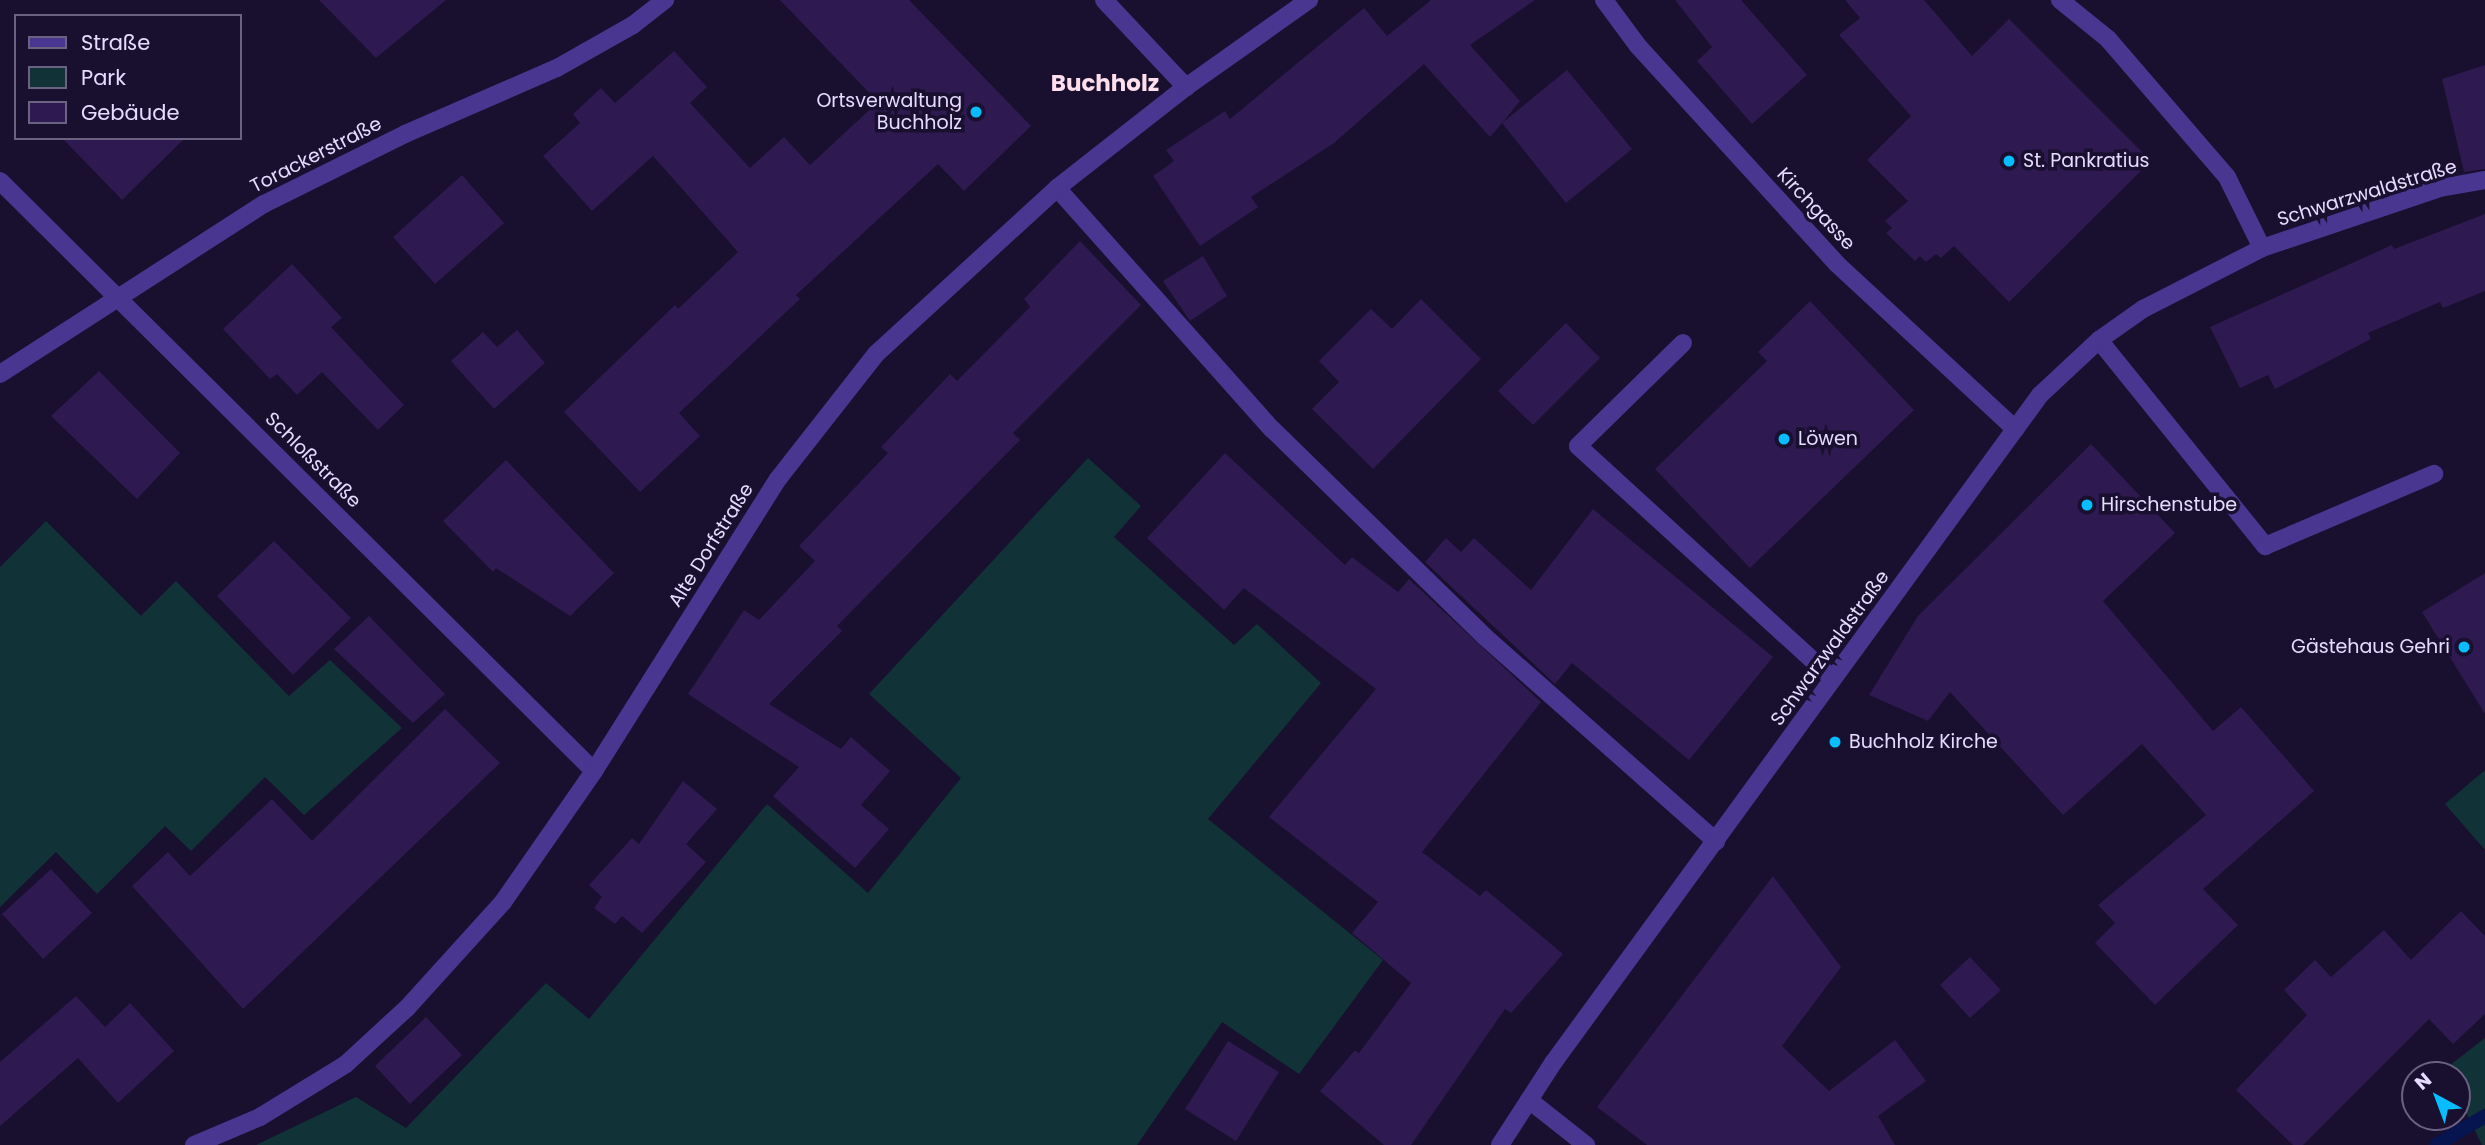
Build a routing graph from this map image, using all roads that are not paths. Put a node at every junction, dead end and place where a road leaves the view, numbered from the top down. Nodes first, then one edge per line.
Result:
1 (664, 0) edge
2 (1104, 0) edge
3 (1309, 0) edge
4 (1604, 0) edge
5 (2060, 0) edge
6 (1186, 86) junction
7 (2485, 180) edge
8 (0, 181) edge
9 (1057, 188) junction
10 (2262, 248) junction
11 (121, 296) junction
12 (2099, 340) junction
13 (1683, 343) dead end
14 (0, 374) edge
15 (2015, 429) junction
16 (2434, 474) dead end
17 (1833, 679) junction
18 (594, 771) junction
19 (1716, 841) junction
20 (1529, 1101) junction
21 (194, 1145) edge
22 (1500, 1145) edge
23 (1586, 1145) edge

1 - 11 street, Torackerstraße
2 - 6 street
3 - 6 street, Alte Dorfstraße
4 - 15 street, Kirchgasse
5 - 10 street, Schwarzwaldstraße
6 - 9 street, Alte Dorfstraße
7 - 10 street, Schwarzwaldstraße
8 - 11 street, Schloßstraße
9 - 18 street, Alte Dorfstraße
9 - 19 street
10 - 12 street, Schwarzwaldstraße
11 - 14 street, Torackerstraße
11 - 18 street, Schloßstraße
12 - 15 street, Schwarzwaldstraße
12 - 16 street
13 - 17 street
15 - 17 street, Schwarzwaldstraße
17 - 19 street, Schwarzwaldstraße
18 - 21 street, Alte Dorfstraße
19 - 20 street, Schwarzwaldstraße
20 - 22 street, Schwarzwaldstraße
20 - 23 street

